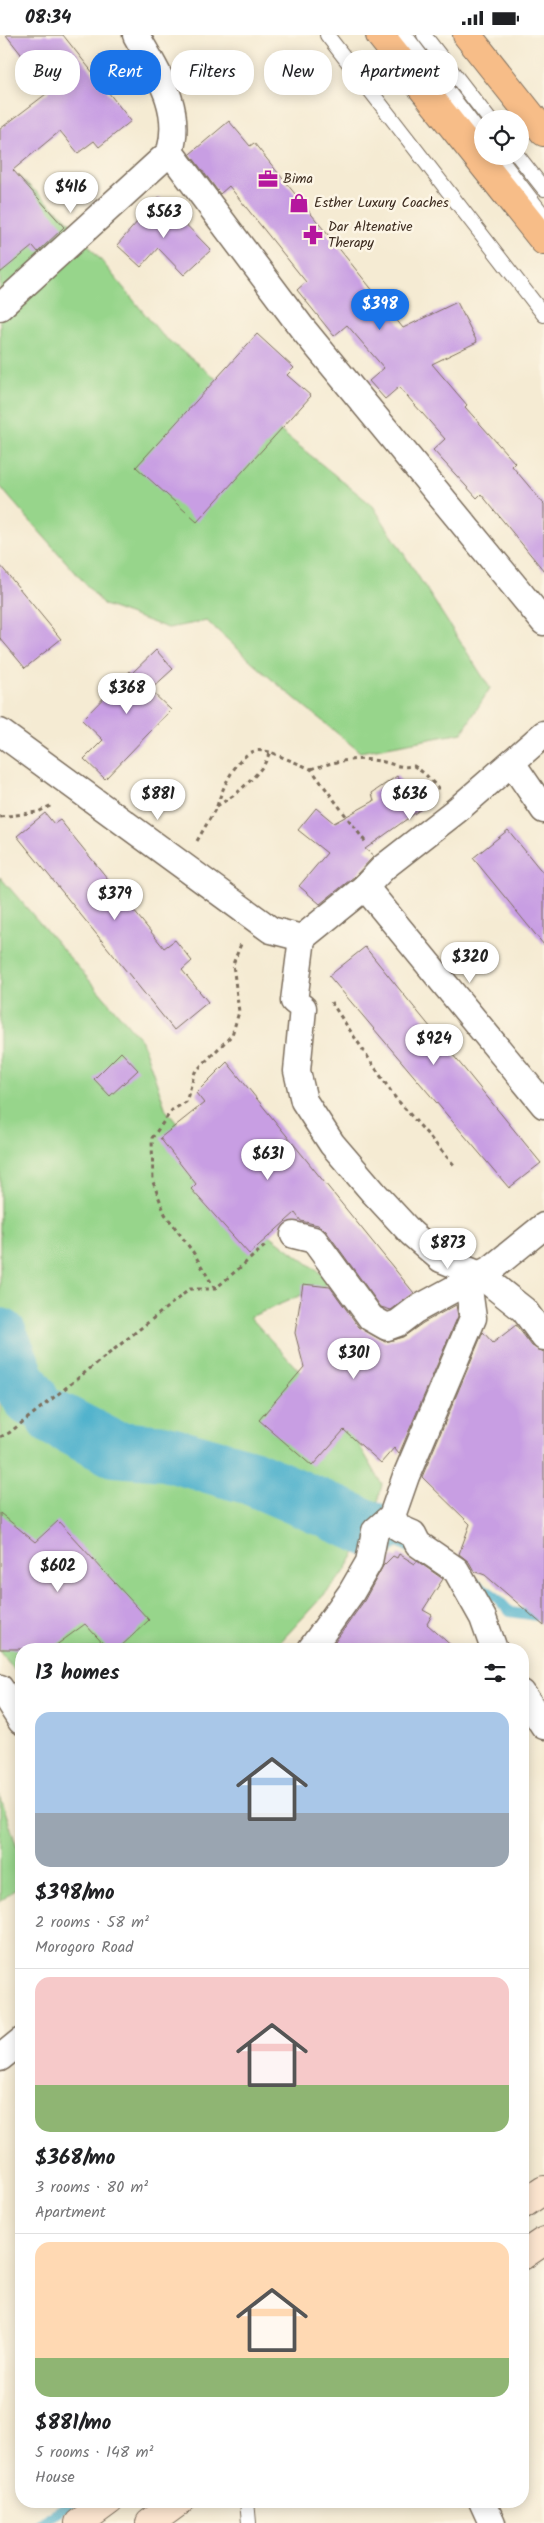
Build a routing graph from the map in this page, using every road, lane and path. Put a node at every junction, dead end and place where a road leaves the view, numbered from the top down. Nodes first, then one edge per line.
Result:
1 (136, 35) edge
2 (327, 35) edge
3 (380, 35) edge
4 (406, 35) edge
5 (424, 35) edge
6 (467, 35) edge
7 (482, 110) edge
8 (474, 125) edge
9 (544, 132) edge
10 (170, 152) junction
11 (505, 165) edge
12 (525, 165) edge
13 (544, 189) edge
14 (544, 216) edge
15 (544, 241) edge
16 (0, 307) edge
17 (544, 315) edge
18 (544, 622) edge
19 (0, 732) edge
20 (544, 734) edge
21 (270, 752) junction
22 (512, 763) junction
23 (311, 769) junction
24 (94, 799) junction
25 (217, 806) junction
26 (457, 810) junction
27 (544, 810) edge
28 (0, 817) edge
29 (183, 866) junction
30 (384, 867) junction
31 (365, 887) junction
32 (271, 931) junction
33 (302, 938) junction
34 (294, 1001) junction
35 (544, 1105) edge
36 (454, 1166) dead end
37 (544, 1226) edge
38 (294, 1235) joint
39 (474, 1278) junction
40 (215, 1289) junction
41 (544, 1337) edge
42 (0, 1437) edge
43 (392, 1516) junction
44 (315, 1643) edge
45 (492, 1643) edge
46 (0, 1688) edge
47 (529, 1704) edge
48 (15, 1712) edge
49 (544, 1726) edge
50 (15, 2046) edge
51 (0, 2057) edge
52 (544, 2190) edge
53 (529, 2200) edge
54 (99, 2508) edge
55 (170, 2508) edge
56 (248, 2508) edge
57 (485, 2508) edge
58 (79, 2523) edge
59 (150, 2523) edge
60 (249, 2523) edge
61 (492, 2523) edge

1 - 10 street
2 - 17 lane
3 - 15 highway
4 - 8 lane
5 - 7 lane
6 - 9 highway
10 - 16 street
10 - 18 street
11 - 14 lane
12 - 13 lane
19 - 24 street
20 - 22 street
21 - 23 path
21 - 25 path
21 - 25 path
22 - 26 street
22 - 27 street
23 - 26 path
23 - 30 path
24 - 28 path
24 - 29 street
25 - 29 path
26 - 30 street
29 - 32 street
30 - 31 street
31 - 33 street
31 - 35 street
32 - 33 street
32 - 40 path
33 - 34 street
34 - 36 path
34 - 39 street
37 - 39 street
38 - 39 street
38 - 40 path
39 - 41 street
39 - 43 street
40 - 42 path
43 - 44 street
43 - 45 street
46 - 48 street
47 - 49 street
50 - 51 street
52 - 53 main road
54 - 58 main road
55 - 59 main road
56 - 60 lane
57 - 61 street

